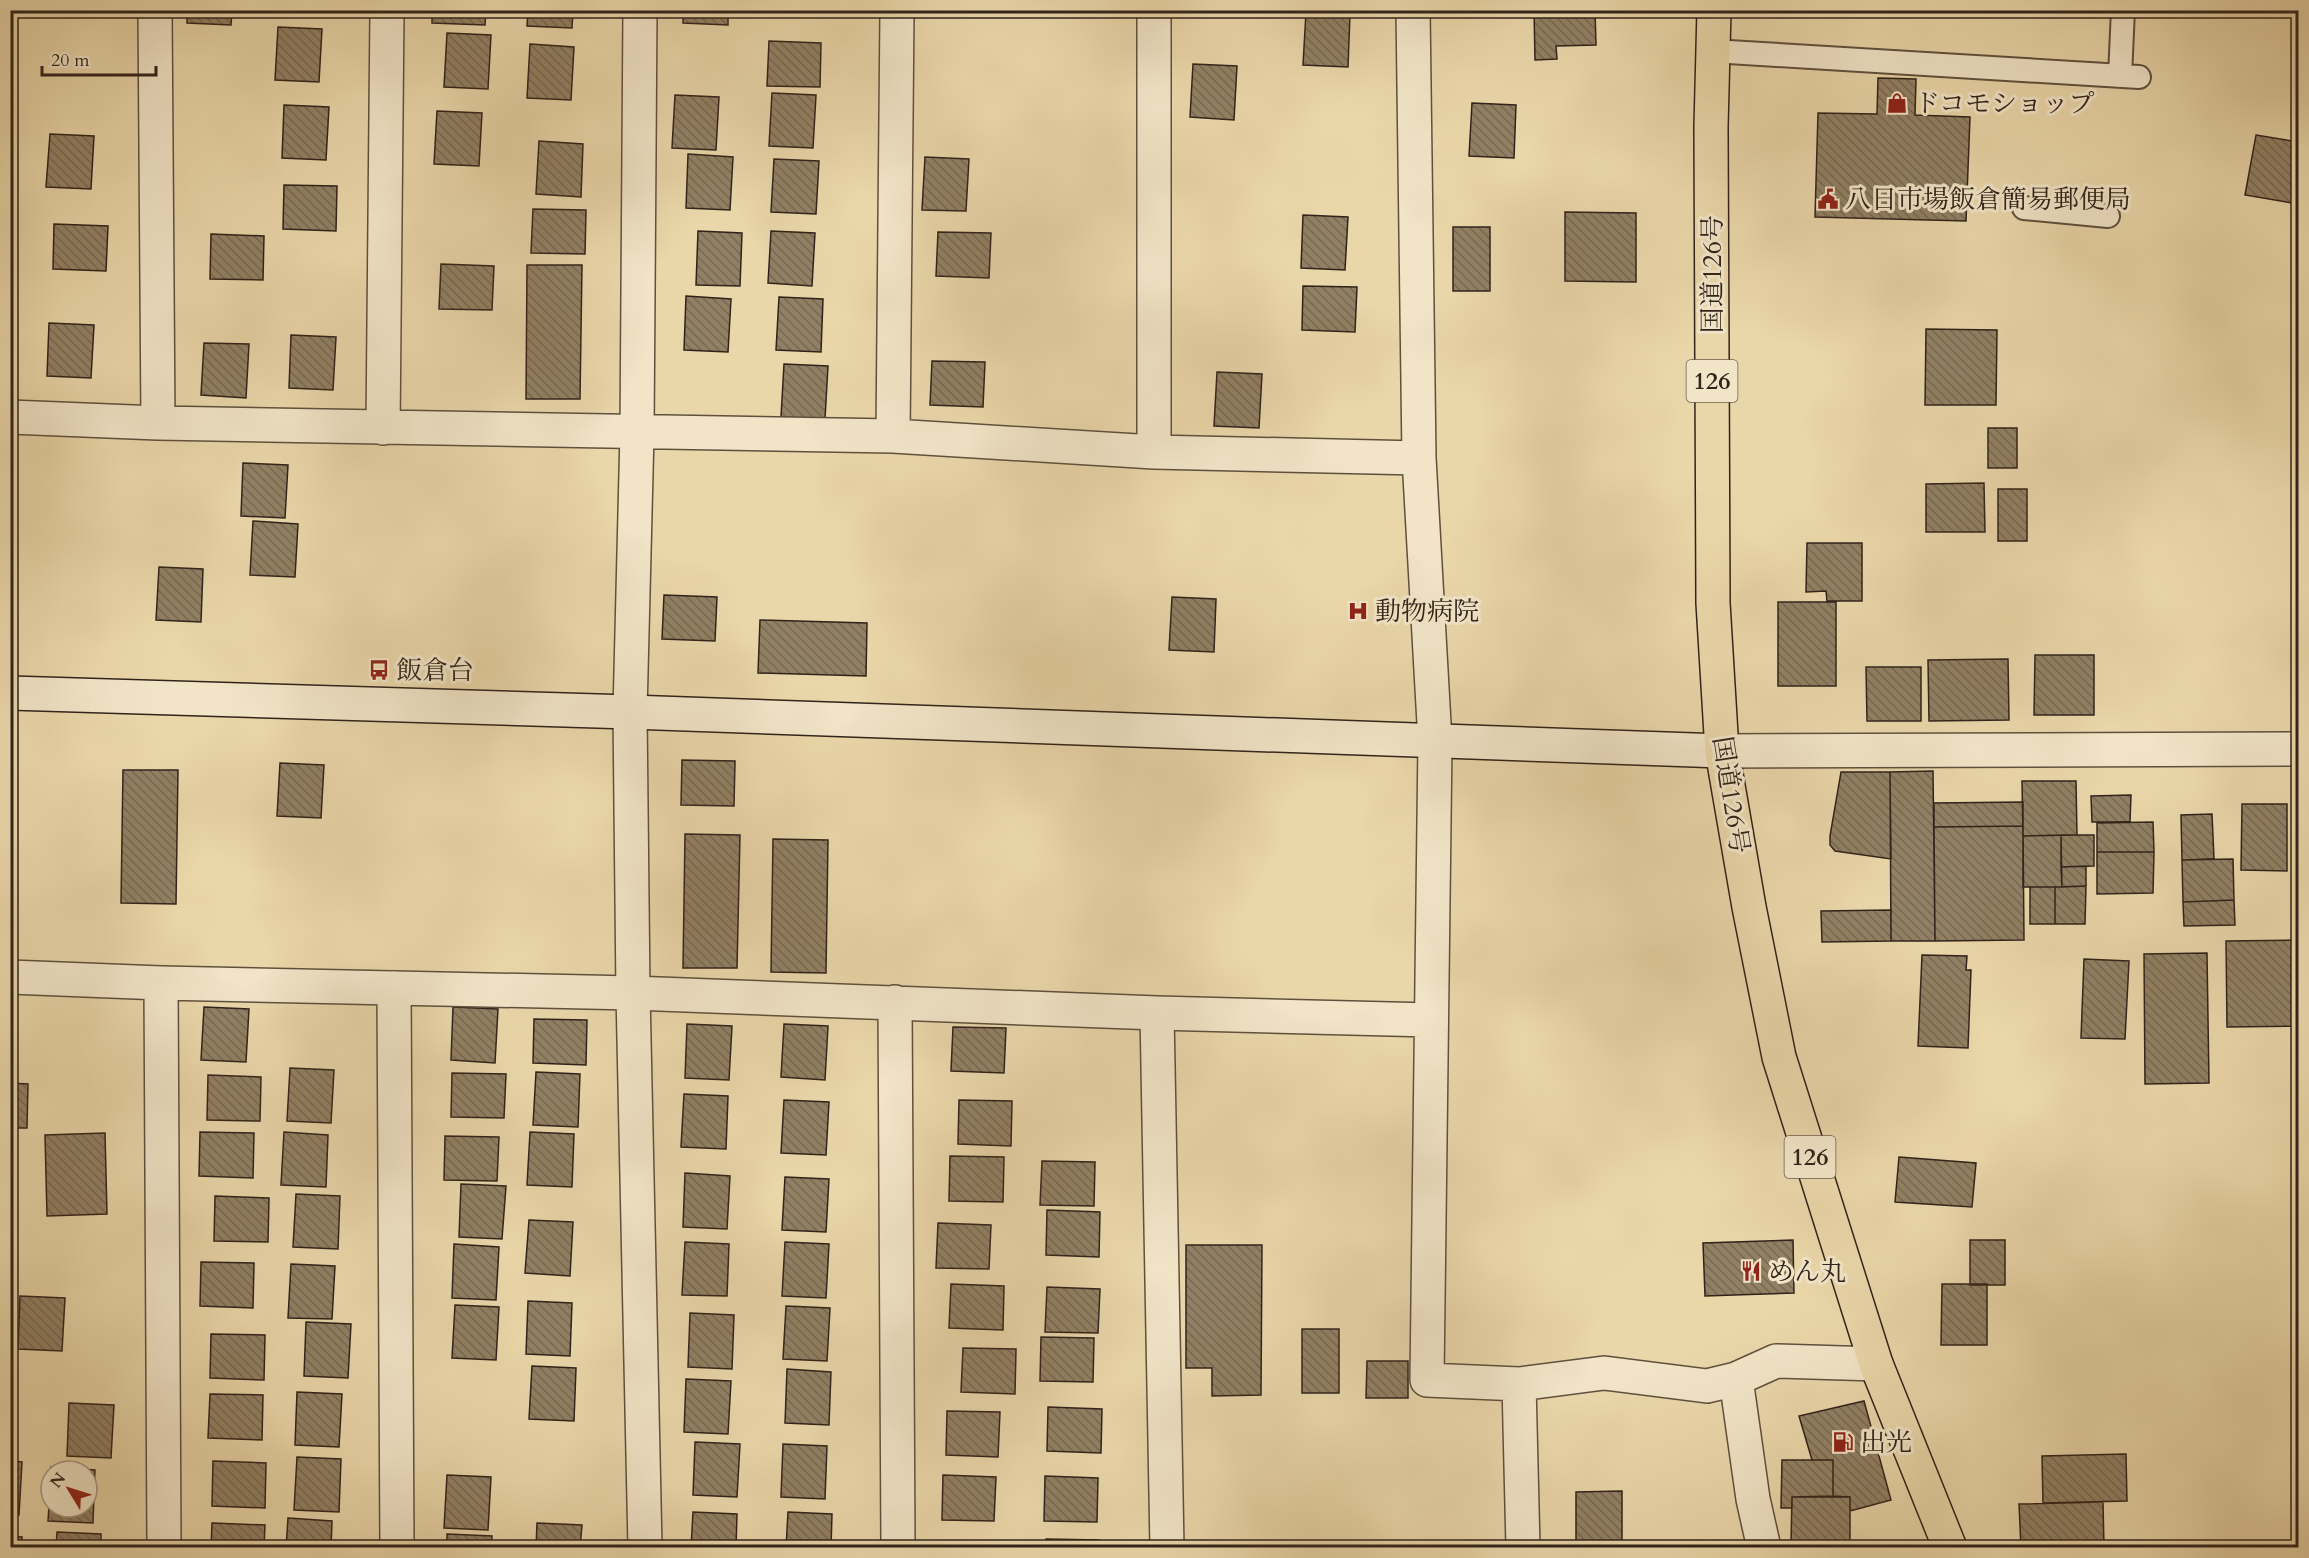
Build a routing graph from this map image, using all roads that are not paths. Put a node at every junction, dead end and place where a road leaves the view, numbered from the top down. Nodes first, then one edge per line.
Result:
1 (155, 10) edge
2 (387, 10) edge
3 (640, 10) edge
4 (897, 10) edge
5 (1154, 10) edge
6 (1413, 10) edge
7 (1714, 10) edge
8 (2123, 10) edge
9 (1712, 51) junction
10 (2024, 208) dead end
11 (2108, 216) dead end
12 (10, 417) edge
13 (158, 423) junction
14 (383, 428) junction
15 (637, 433) junction
16 (893, 436) junction
17 (1154, 452) junction
18 (1419, 458) junction
19 (10, 693) edge
20 (630, 712) junction
21 (1435, 741) junction
22 (2298, 749) edge
23 (1722, 751) junction
24 (10, 977) edge
25 (161, 983) junction
26 (394, 988) junction
27 (633, 993) junction
28 (895, 1002) junction
29 (1157, 1013) junction
30 (1431, 1020) junction
31 (1876, 1365) junction
32 (1736, 1379) junction
33 (1519, 1384) junction
34 (164, 1548) edge
35 (397, 1548) edge
36 (645, 1548) edge
37 (898, 1548) edge
38 (1167, 1548) edge
39 (1523, 1548) edge
40 (1764, 1548) edge
41 (1950, 1548) edge

1 - 13 street
2 - 14 street
3 - 15 street
4 - 16 street
5 - 17 street
6 - 18 street
7 - 9 highway, 国道126号 / 126
8 - 9 lane
9 - 23 highway, 国道126号 / 126
10 - 11 lane
12 - 13 street
13 - 14 street
14 - 15 street
15 - 16 street
15 - 20 street
16 - 17 street
17 - 18 street
18 - 21 street
19 - 20 street
20 - 21 street
20 - 27 street
21 - 23 street
21 - 30 street
22 - 23 street
23 - 31 highway, 国道126号 / 126
24 - 25 street
25 - 26 street
25 - 34 street
26 - 27 street
26 - 35 street
27 - 28 street
27 - 36 street
28 - 29 street
28 - 37 street
29 - 30 street
29 - 38 street
30 - 33 street
31 - 32 street
31 - 41 highway, 国道126号 / 126
32 - 33 street
32 - 40 street
33 - 39 street

